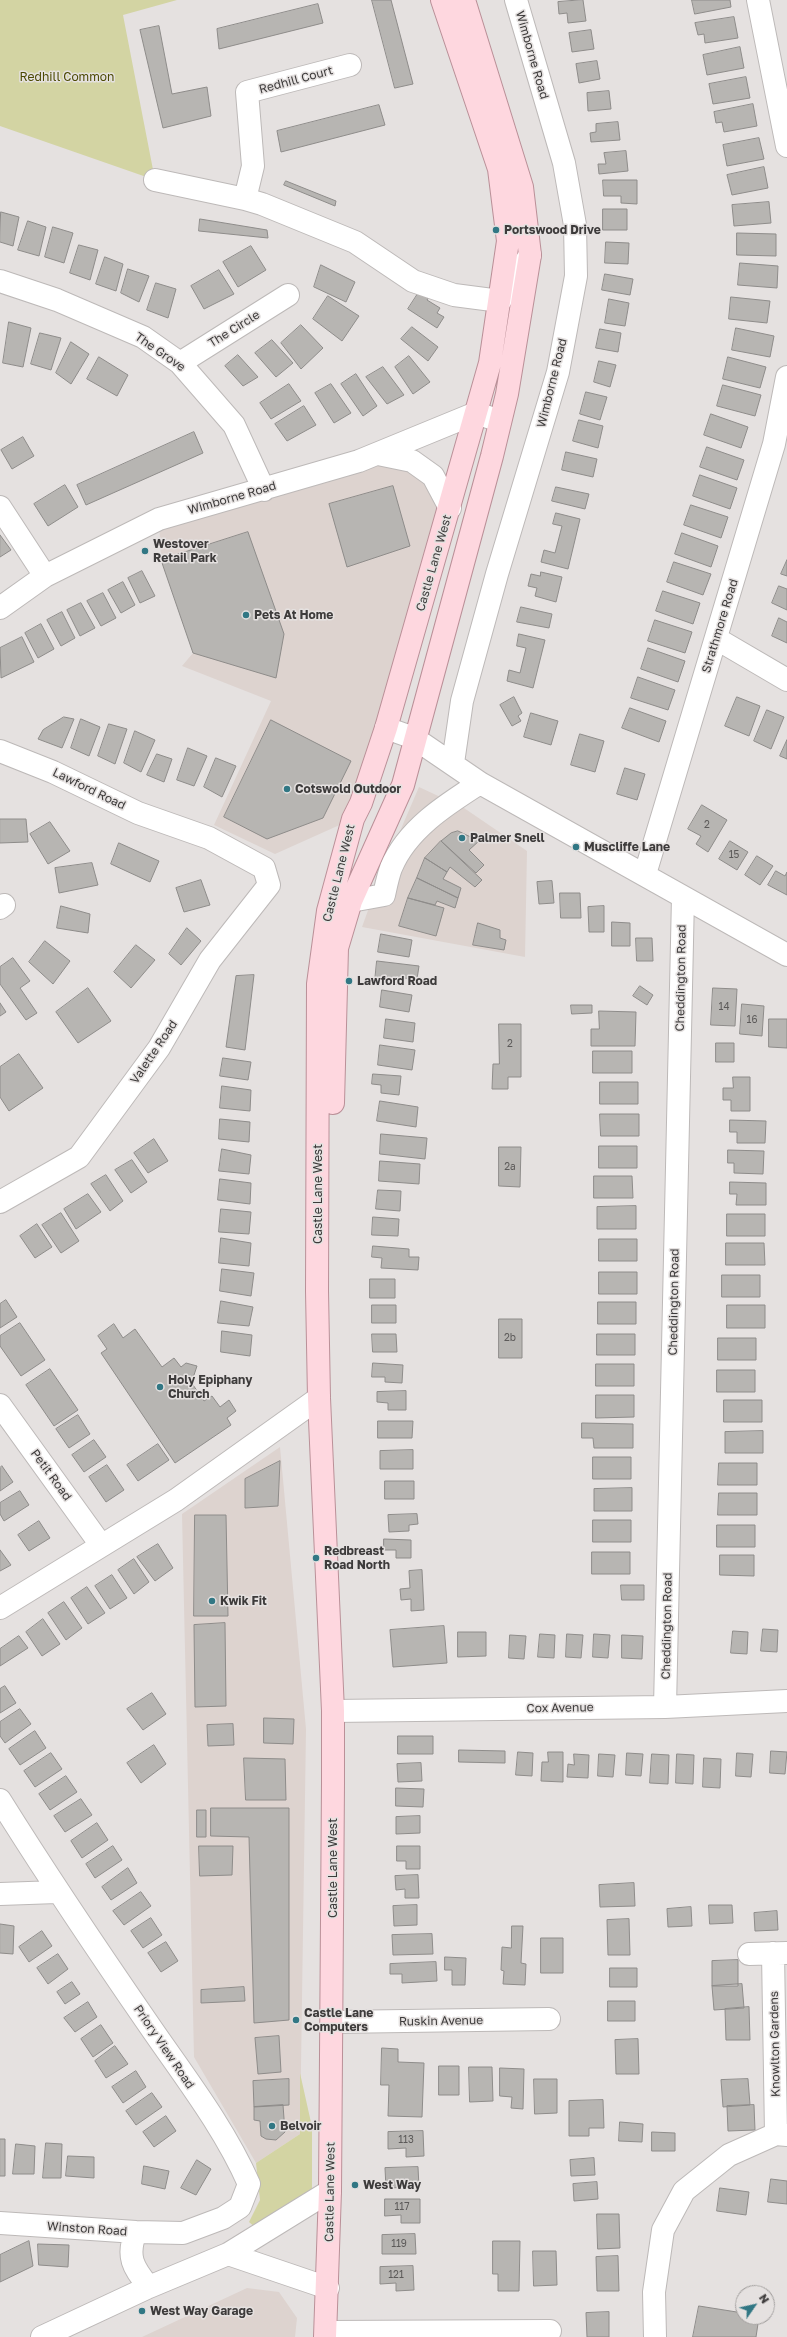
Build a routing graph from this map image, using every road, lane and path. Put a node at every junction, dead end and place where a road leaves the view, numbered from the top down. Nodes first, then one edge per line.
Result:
1 (442, 0) edge
2 (464, 0) edge
3 (516, 0) edge
4 (758, 0) edge
5 (350, 65) dead end
6 (787, 146) edge
7 (155, 180) dead end
8 (254, 202) junction
9 (530, 255) junction
10 (0, 281) edge
11 (288, 295) dead end
12 (500, 301) junction
13 (180, 363) junction
14 (787, 377) edge
15 (476, 413) junction
16 (500, 421) junction
17 (378, 454) junction
18 (264, 490) junction
19 (0, 507) edge
20 (450, 508) junction
21 (45, 576) junction
22 (0, 608) edge
23 (717, 639) junction
24 (787, 680) edge
25 (386, 728) junction
26 (414, 738) junction
27 (0, 751) edge
28 (453, 763) junction
29 (480, 783) junction
30 (264, 868) joint
31 (645, 874) junction
32 (683, 897) junction
33 (351, 901) junction
34 (787, 956) edge
35 (0, 1202) edge
36 (319, 1398) junction
37 (0, 1405) edge
38 (101, 1545) junction
39 (0, 1608) edge
40 (787, 1701) edge
41 (665, 1707) junction
42 (333, 1711) junction
43 (0, 1800) edge
44 (57, 1892) junction
45 (0, 1894) edge
46 (780, 1953) edge
47 (749, 1954) dead end
48 (549, 2019) dead end
49 (333, 2022) junction
50 (782, 2135) edge
51 (330, 2191) junction
52 (0, 2223) edge
53 (136, 2232) junction
54 (228, 2254) junction
55 (149, 2287) junction
56 (328, 2288) junction
57 (550, 2331) dead end
58 (326, 2334) edge
59 (42, 2337) edge
60 (655, 2337) edge

1 - 12 main road
2 - 9 main road
3 - 28 street, Wimborne Road
4 - 6 street
5 - 8 street, Redhill Court
7 - 8 street
8 - 12 street
9 - 12 street
9 - 16 main road
10 - 13 street, The Grove
11 - 13 street, The Circle
12 - 15 main road
13 - 18 street, The Grove
14 - 23 street, Strathmore Road
15 - 16 street
15 - 17 street, Wimborne Road
15 - 20 main road, Castle Lane West
16 - 26 main road, Castle Lane West
17 - 18 street, Wimborne Road
17 - 20 street
18 - 21 street, Wimborne Road
19 - 21 street
20 - 25 main road, Castle Lane West
21 - 22 street, Wimborne Road
23 - 24 street
23 - 31 street, Strathmore Road
25 - 26 street
25 - 36 main road, Castle Lane West
26 - 28 street
26 - 33 main road, Castle Lane West
27 - 30 street, Lawford Road
28 - 29 street
29 - 31 street
29 - 33 street, Castle Lane West
30 - 35 street, Valette Road
31 - 32 street
32 - 34 street
32 - 41 street, Cheddington Road
33 - 36 main road, Castle Lane West
36 - 38 street
36 - 42 main road, Castle Lane West
37 - 38 street, Petit Road
38 - 39 street
40 - 41 street, Cox Avenue
41 - 42 street, Cox Avenue
42 - 49 main road, Castle Lane West
43 - 44 street, Priory View Road
44 - 45 street
44 - 53 street, Priory View Road
46 - 47 street, Knowlton Gardens
46 - 50 street, Knowlton Gardens
48 - 49 street, Ruskin Avenue
49 - 51 main road, Castle Lane West
50 - 60 street
51 - 54 street
51 - 56 main road, Castle Lane West
52 - 53 street, Winston Road
53 - 55 street, Winston Road
54 - 55 street
54 - 56 street
55 - 59 street
56 - 58 main road, Castle Lane West
57 - 58 street

